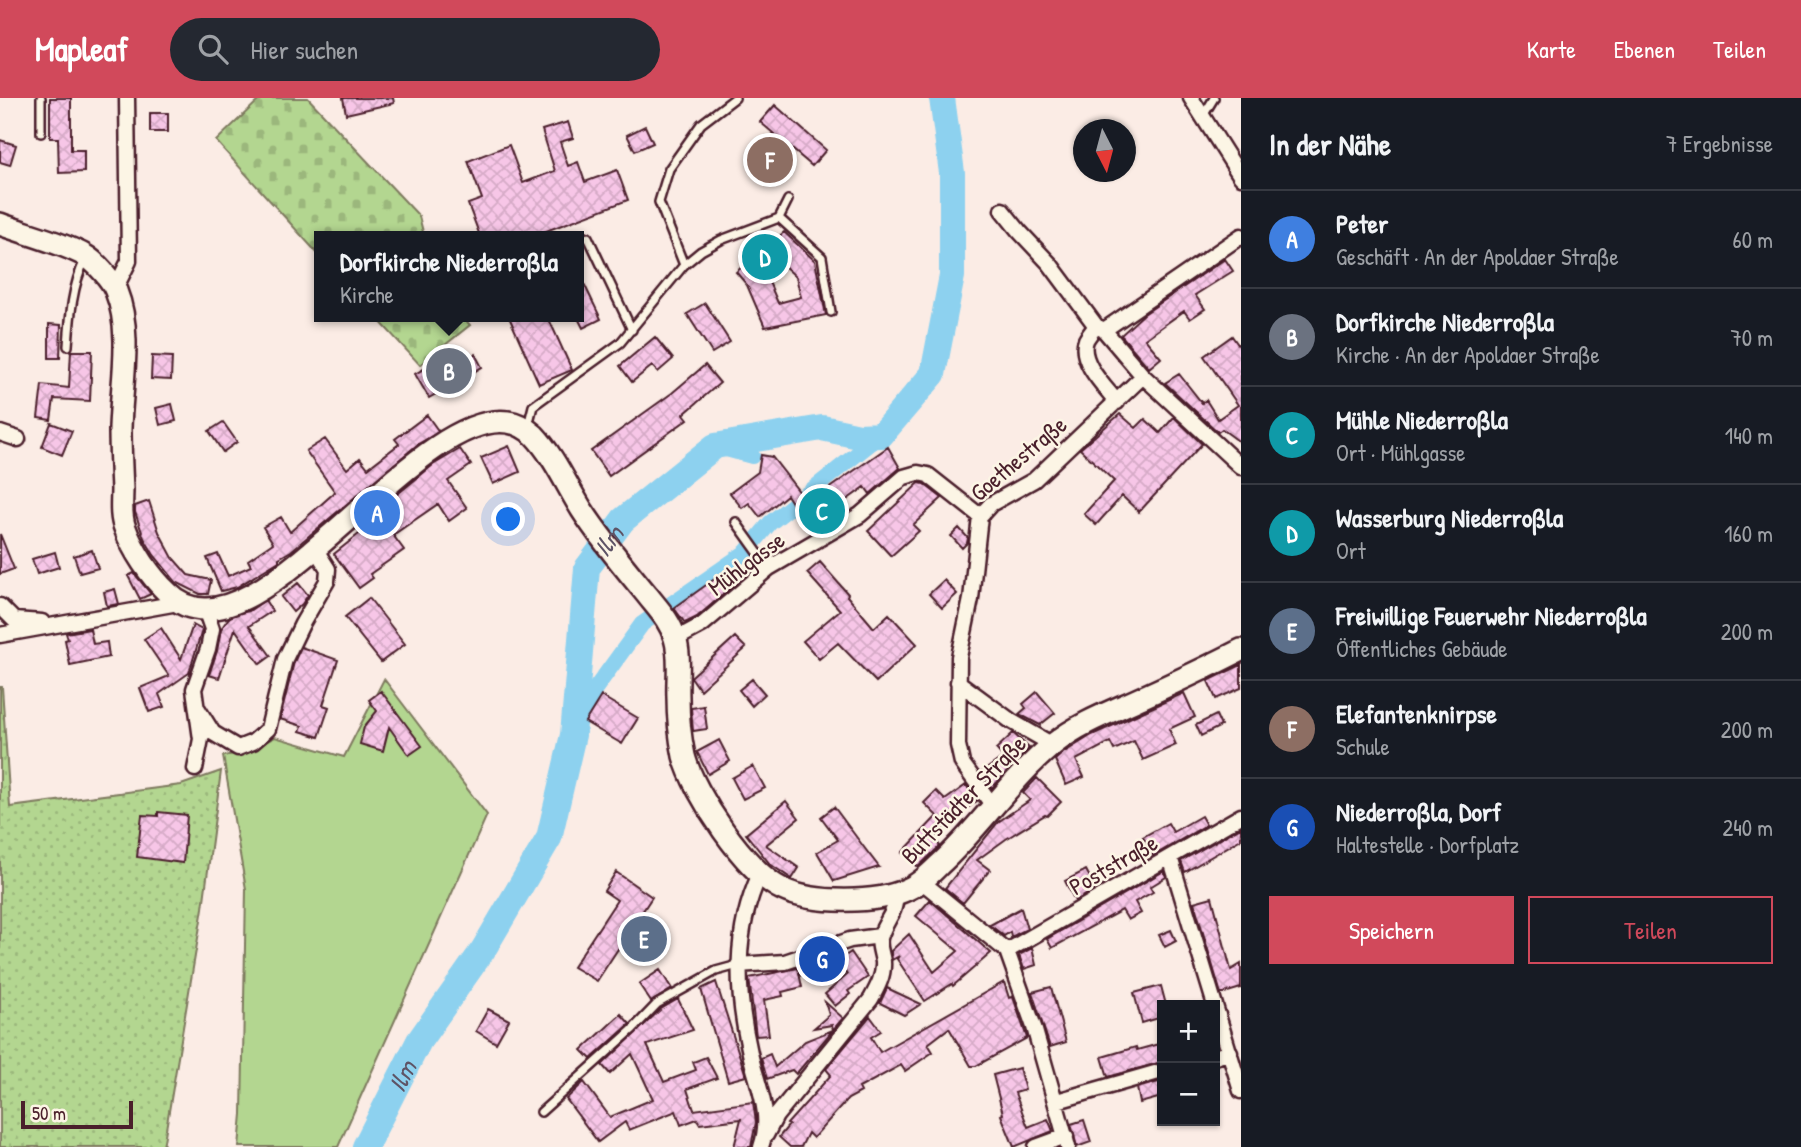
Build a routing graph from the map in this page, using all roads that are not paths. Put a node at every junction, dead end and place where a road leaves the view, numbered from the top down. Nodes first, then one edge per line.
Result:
1 (41, 98) edge
2 (127, 98) edge
3 (735, 98) edge
4 (1191, 98) edge
5 (1214, 98) edge
6 (1203, 116) junction
7 (41, 133) dead end
8 (1241, 177) edge
9 (788, 200) dead end
10 (1002, 210) dead end
11 (779, 218) junction
12 (0, 225) edge
13 (1241, 236) edge
14 (584, 238) edge
15 (87, 256) junction
16 (684, 265) junction
17 (116, 287) junction
18 (831, 312) dead end
19 (1100, 328) junction
20 (632, 330) junction
21 (68, 346) dead end
22 (1143, 376) junction
23 (1116, 402) junction
24 (527, 430) junction
25 (0, 433) edge
26 (18, 439) dead end
27 (1241, 467) edge
28 (980, 516) junction
29 (736, 522) dead end
30 (316, 550) junction
31 (769, 568) junction
32 (178, 603) junction
33 (0, 606) edge
34 (206, 612) junction
35 (61, 623) junction
36 (0, 635) edge
37 (676, 639) junction
38 (1241, 650) edge
39 (958, 682) junction
40 (198, 709) junction
41 (1053, 744) junction
42 (195, 769) dead end
43 (993, 806) junction
44 (1241, 816) edge
45 (1170, 857) junction
46 (760, 874) junction
47 (921, 881) junction
48 (896, 894) junction
49 (880, 936) junction
50 (1007, 951) junction
51 (738, 965) junction
52 (1230, 1052) junction
53 (1220, 1055) edge
54 (1157, 1073) edge
55 (1241, 1091) edge
56 (1057, 1101) junction
57 (541, 1112) dead end
58 (763, 1141) edge
59 (1067, 1142) edge
60 (1036, 1147) edge

1 - 7 lane
2 - 17 street
3 - 16 lane
4 - 6 street
5 - 6 lane
6 - 8 street
9 - 11 lane
10 - 19 street
11 - 16 lane
11 - 18 lane
12 - 15 main road
13 - 19 street
14 - 20 lane
15 - 17 main road
15 - 21 lane
16 - 20 lane
17 - 32 main road
19 - 22 street
19 - 23 street
20 - 24 lane
22 - 23 street, Goethestraße
22 - 27 street
23 - 28 street, Goethestraße
24 - 30 main road
24 - 37 main road, Buttstädter Straße
25 - 26 street
28 - 31 street, Mühlgasse
28 - 39 street, Goethestraße
29 - 31 lane
30 - 34 main road
30 - 40 street
31 - 37 street, Mühlgasse
32 - 34 main road
32 - 35 street
33 - 35 street
34 - 40 street
35 - 36 street
37 - 46 main road, Buttstädter Straße
38 - 41 main road, Buttstädter Straße
39 - 41 street
39 - 43 street, Goethestraße
40 - 42 street
41 - 43 main road, Buttstädter Straße
43 - 47 main road, Buttstädter Straße
44 - 45 street, Poststraße
45 - 50 street, Poststraße
45 - 52 street
46 - 48 main road, Buttstädter Straße
46 - 51 street
47 - 48 main road, Buttstädter Straße
47 - 50 street
48 - 49 street
49 - 51 street
49 - 58 street
50 - 56 street
51 - 57 lane
51 - 58 street
52 - 53 street
52 - 55 street
54 - 56 street
56 - 59 street
59 - 60 street

